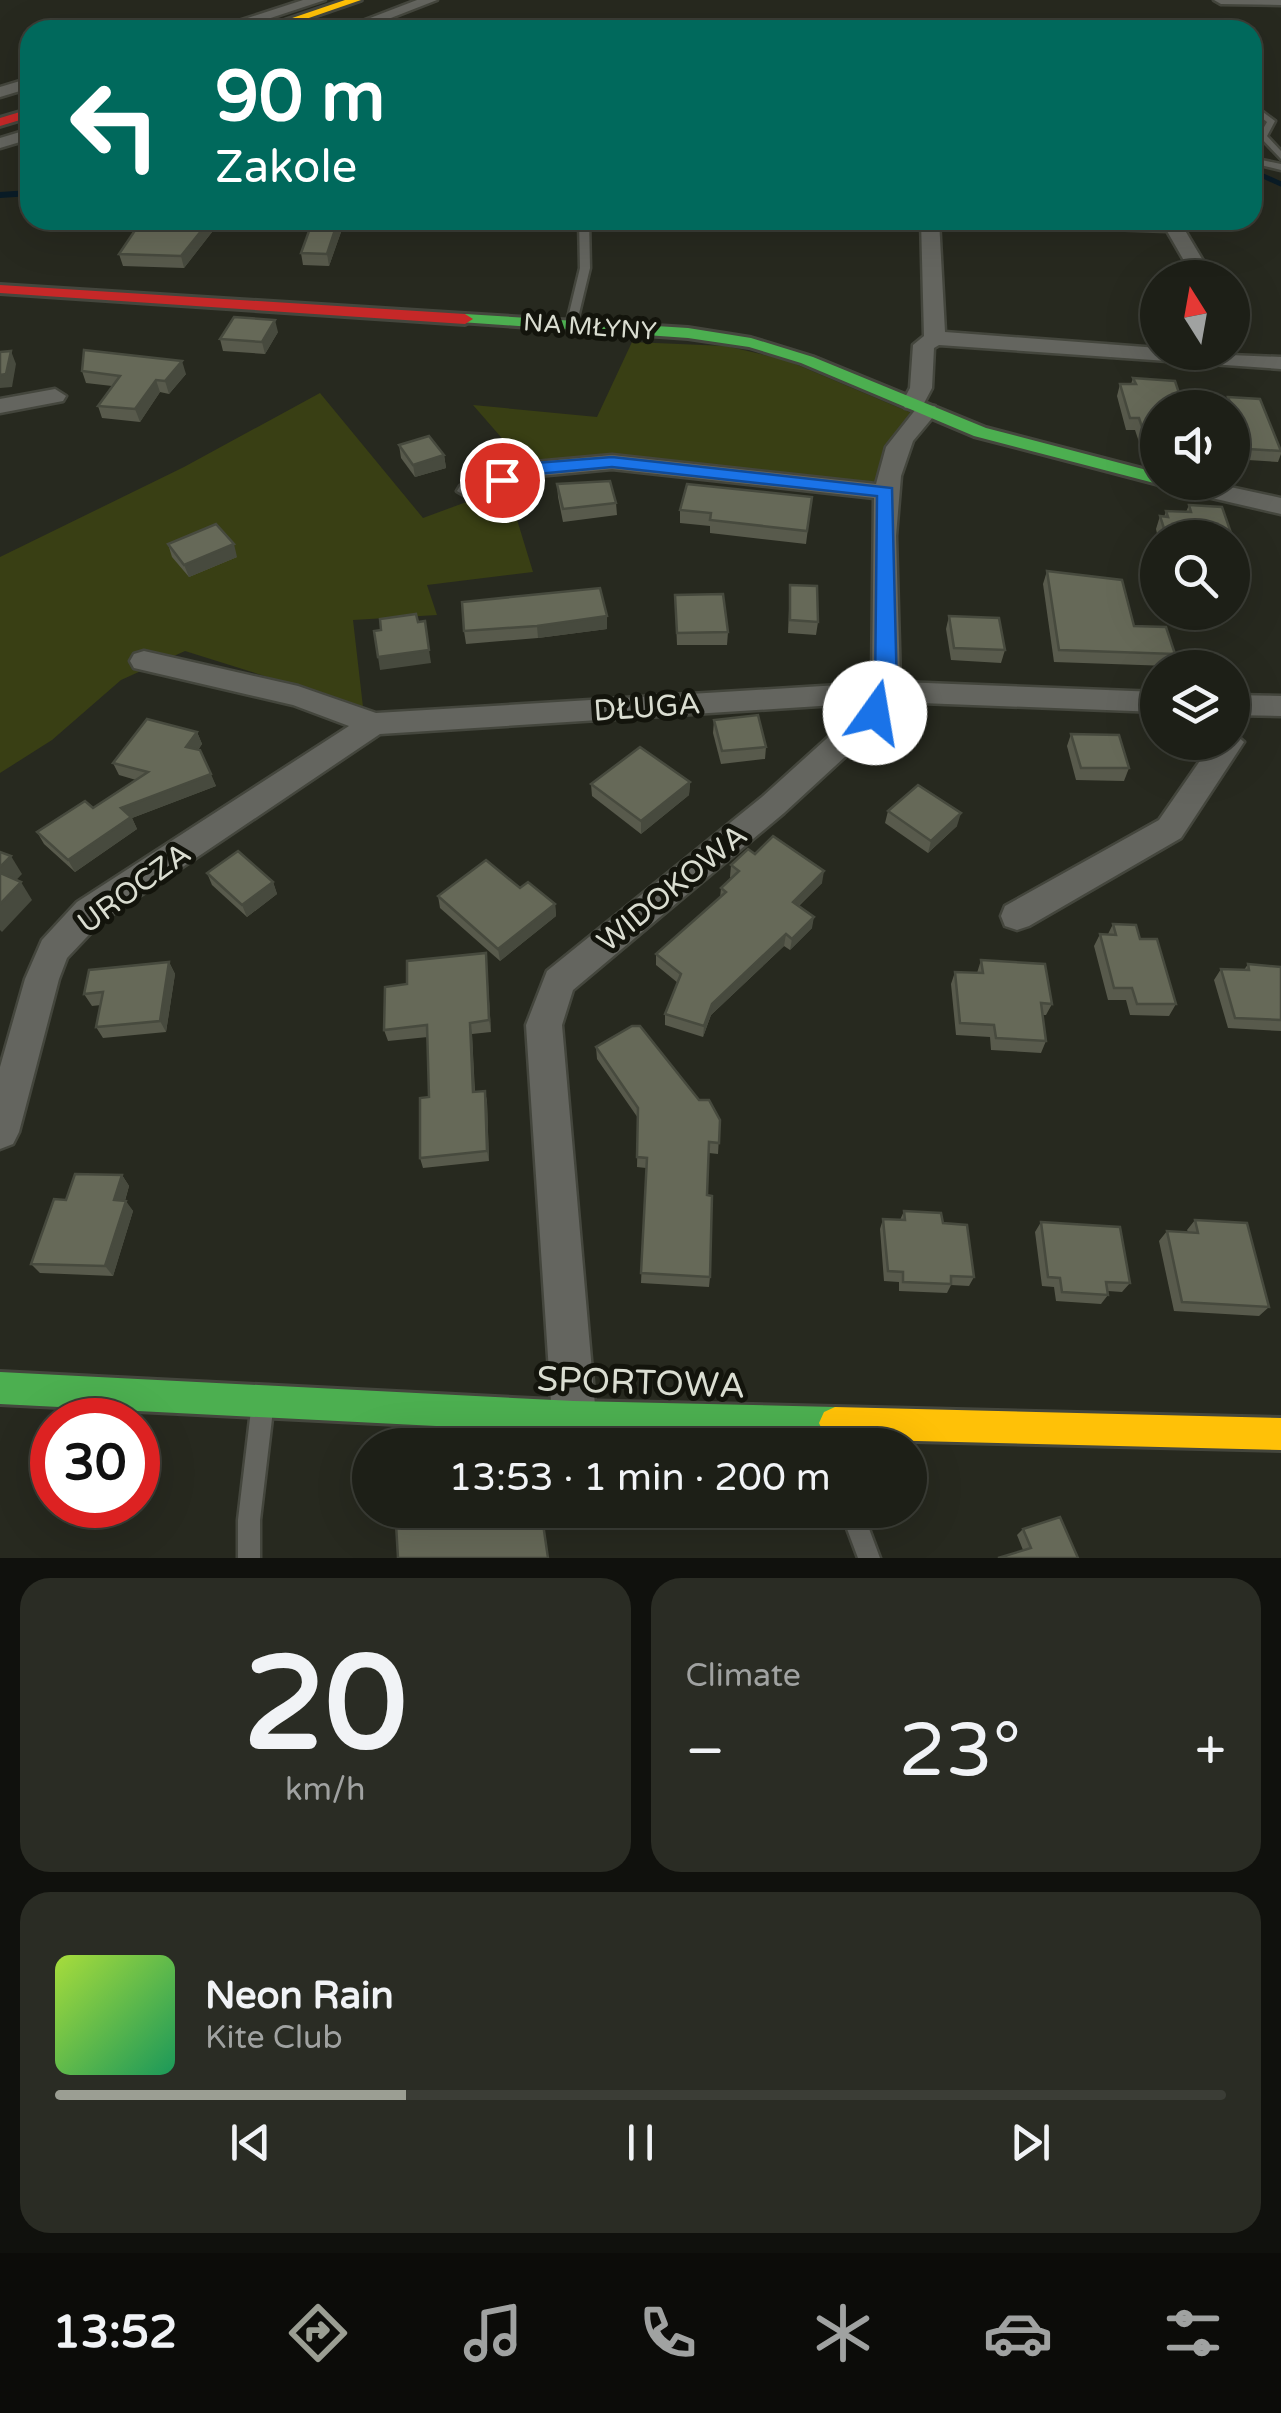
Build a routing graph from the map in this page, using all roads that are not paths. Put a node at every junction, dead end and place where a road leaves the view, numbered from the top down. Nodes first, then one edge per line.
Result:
1 (318, 0) edge
2 (356, 0) edge
3 (389, 0) edge
4 (430, 0) edge
5 (1221, 0) edge
6 (1281, 1) edge
7 (251, 20) edge
8 (294, 20) edge
9 (329, 20) edge
10 (374, 20) edge
11 (1262, 114) edge
12 (1281, 156) edge
13 (584, 230) edge
14 (930, 230) edge
15 (1175, 230) edge
16 (1192, 260) edge
17 (0, 289) edge
18 (571, 326) junction
19 (935, 338) junction
20 (1281, 363) edge
21 (55, 396) dead end
22 (0, 406) edge
23 (920, 407) junction
24 (1140, 473) edge
25 (469, 490) dead end
26 (886, 492) junction
27 (1250, 499) edge
28 (1281, 506) edge
29 (144, 661) dead end
30 (886, 692) junction
31 (1140, 701) edge
32 (374, 724) junction
33 (1217, 760) edge
34 (1018, 916) dead end
35 (0, 1132) edge
36 (0, 1388) edge
37 (263, 1401) junction
38 (574, 1417) junction
39 (739, 1428) edge
40 (927, 1434) edge
41 (1281, 1434) edge
42 (858, 1528) edge
43 (248, 1558) edge
44 (869, 1558) edge

1 - 7 street
2 - 8 street
3 - 9 street
4 - 10 street
5 - 6 street
11 - 12 lane
13 - 18 lane
14 - 19 street
15 - 16 street
17 - 18 street, NA MŁYNY
18 - 23 street, NA MŁYNY
19 - 20 street
19 - 23 street
21 - 22 street
23 - 24 street, NA MŁYNY
23 - 26 street
25 - 26 street
26 - 30 street
27 - 28 street
29 - 32 street, DŁUGA
30 - 31 street, DŁUGA
30 - 32 street, DŁUGA
30 - 38 street, WIDOKOWA
32 - 35 street, UROCZA
33 - 34 street
36 - 37 street, SPORTOWA
37 - 38 street, SPORTOWA
37 - 43 lane
38 - 39 street, SPORTOWA
40 - 41 street, SPORTOWA
42 - 44 lane

